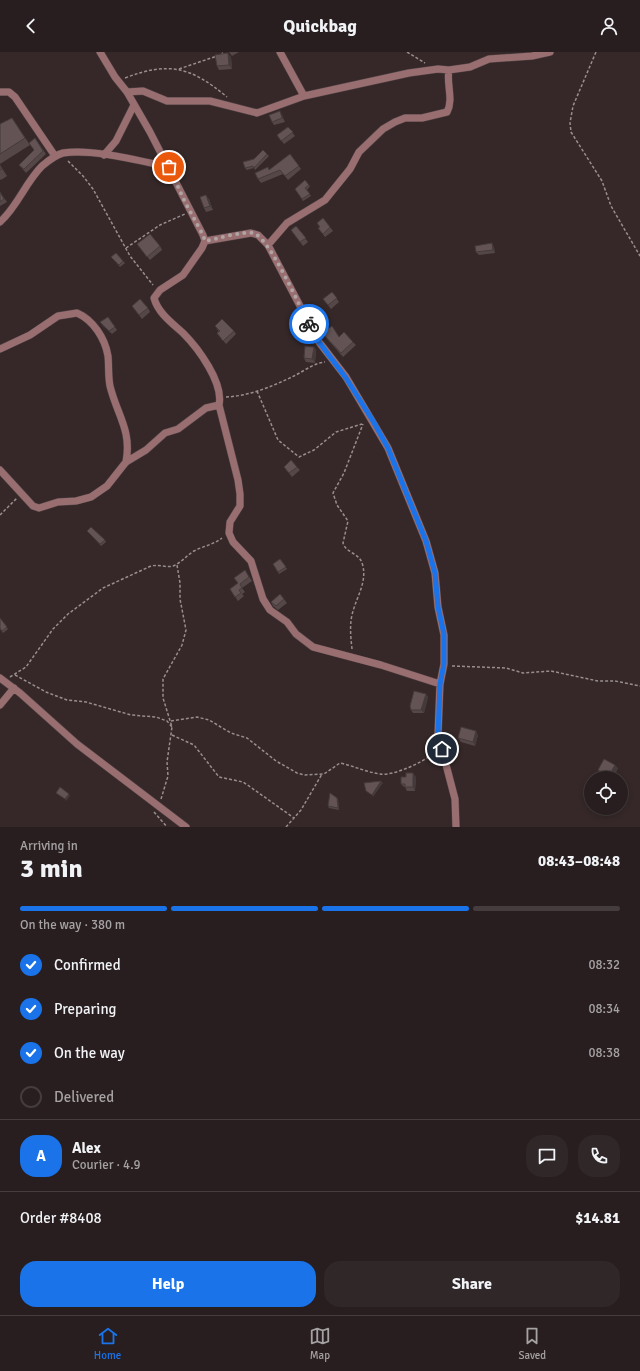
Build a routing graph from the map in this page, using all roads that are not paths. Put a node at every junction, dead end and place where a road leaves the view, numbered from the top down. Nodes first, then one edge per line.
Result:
1 (100, 52) edge
2 (280, 52) edge
3 (550, 52) edge
4 (449, 70) junction
5 (0, 92) edge
6 (128, 92) junction
7 (304, 96) junction
8 (134, 105) junction
9 (58, 155) junction
10 (104, 155) junction
11 (169, 167) junction
12 (0, 222) edge
13 (205, 241) junction
14 (268, 245) junction
15 (0, 349) edge
16 (219, 401) junction
17 (126, 462) junction
18 (0, 470) edge
19 (2, 679) edge
20 (440, 684) junction
21 (14, 688) junction
22 (0, 705) edge
23 (186, 827) edge
24 (456, 827) edge

1 - 6 street
2 - 7 street
3 - 4 street
4 - 7 street
4 - 14 street
5 - 9 street
6 - 7 street
6 - 8 street
8 - 10 street
8 - 11 street
9 - 10 street
9 - 12 street
10 - 11 street
11 - 13 street
13 - 14 street
13 - 16 street
14 - 20 street
15 - 17 street
16 - 17 street
16 - 20 street
17 - 18 street
19 - 21 street
20 - 24 street
21 - 22 street
21 - 23 street

